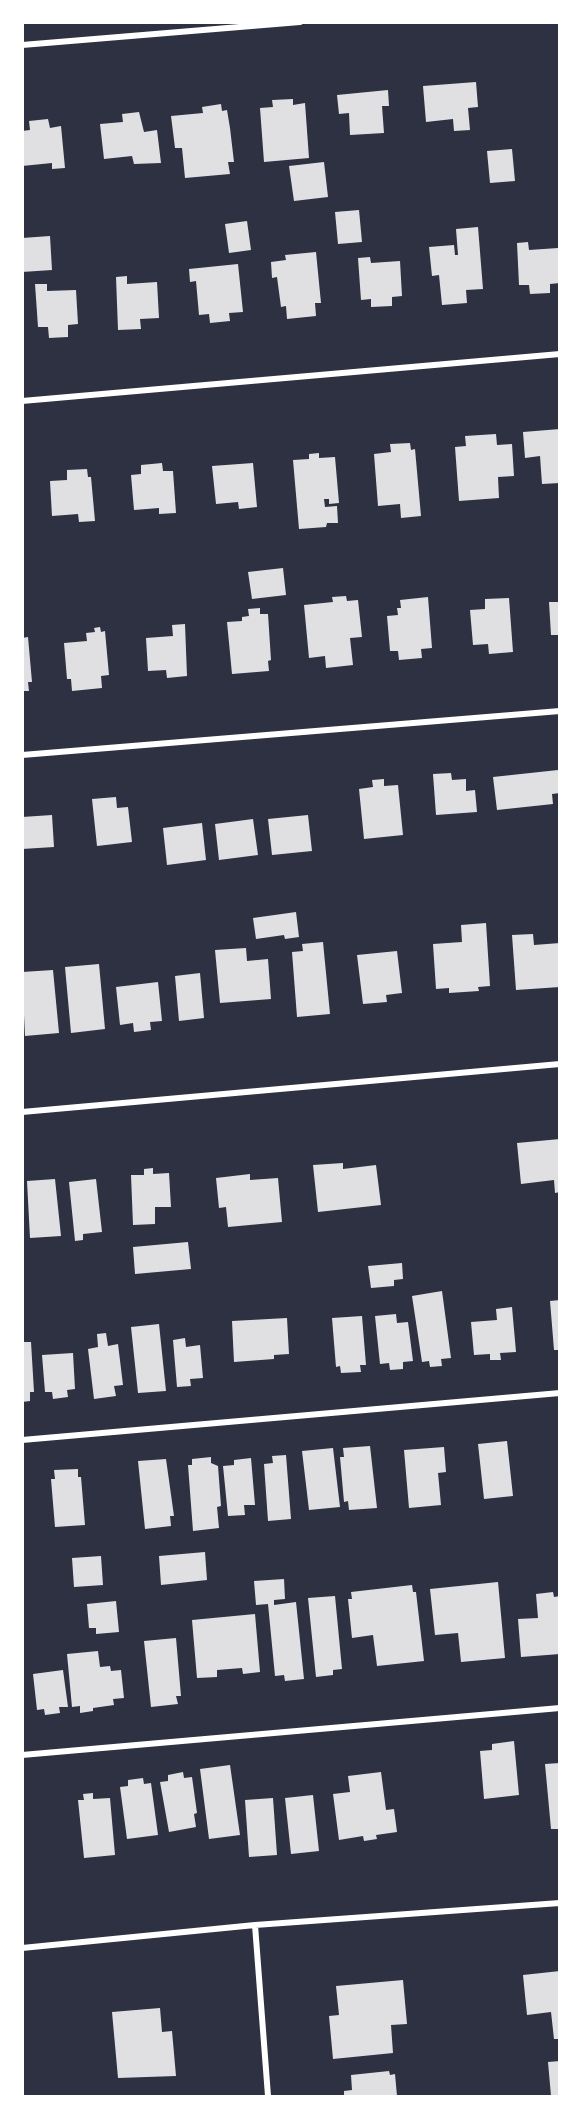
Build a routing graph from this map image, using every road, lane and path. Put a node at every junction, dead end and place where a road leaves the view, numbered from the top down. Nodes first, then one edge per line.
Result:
1 (300, 22) edge
2 (22, 45) edge
3 (560, 354) edge
4 (22, 402) edge
5 (560, 711) edge
6 (22, 755) edge
7 (560, 1064) edge
8 (22, 1112) edge
9 (560, 1393) edge
10 (22, 1440) edge
11 (560, 1708) edge
12 (22, 1755) edge
13 (560, 1904) edge
14 (255, 1925) junction
15 (22, 1948) edge
16 (268, 2097) edge

1 - 2 street
3 - 4 street
5 - 6 street
7 - 8 street
9 - 10 street
11 - 12 street
13 - 14 street
14 - 15 street
14 - 16 street

